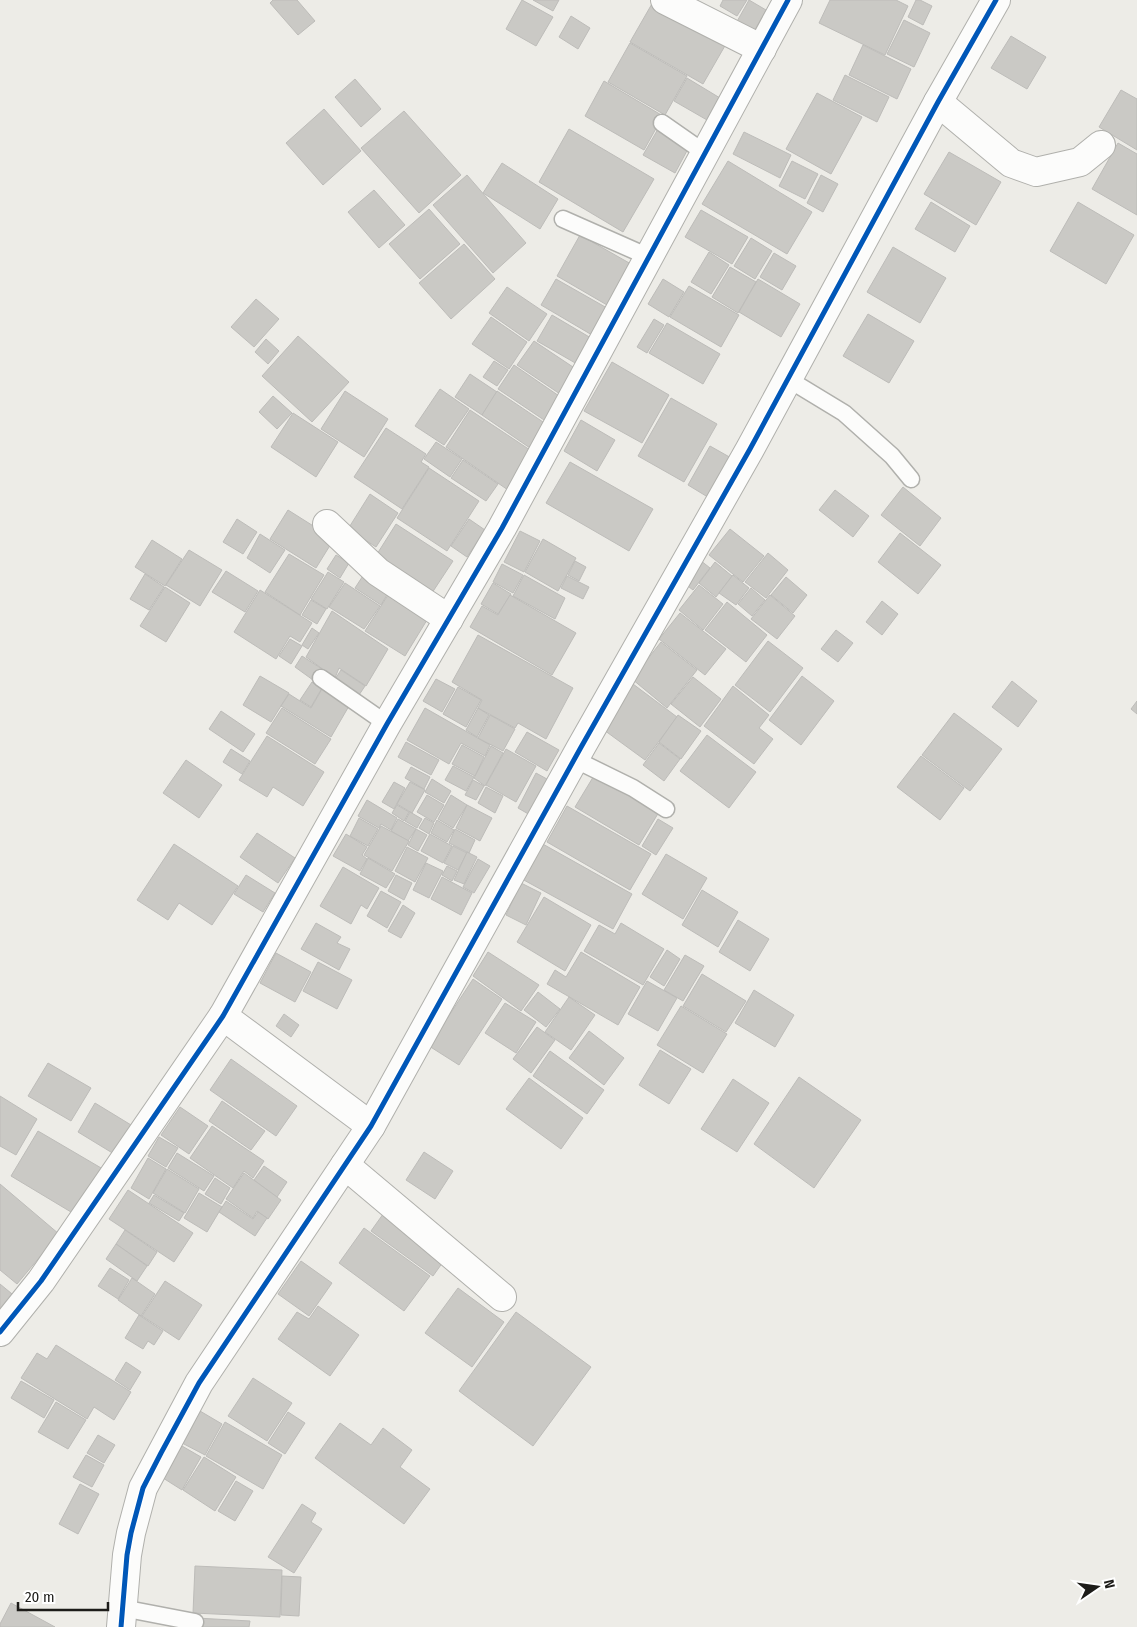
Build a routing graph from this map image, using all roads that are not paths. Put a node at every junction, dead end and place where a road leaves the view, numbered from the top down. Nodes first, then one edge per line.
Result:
1 (665, 0) edge
2 (788, 0) edge
3 (996, 0) edge
4 (762, 48) junction
5 (938, 102) junction
6 (662, 123) dead end
7 (1101, 145) dead end
8 (705, 153) junction
9 (563, 219) dead end
10 (649, 257) junction
11 (788, 379) junction
12 (912, 479) dead end
13 (327, 524) dead end
14 (449, 619) junction
15 (321, 678) dead end
16 (387, 724) junction
17 (574, 759) junction
18 (666, 809) dead end
19 (223, 1016) junction
20 (371, 1126) junction
21 (345, 1165) junction
22 (502, 1297) dead end
23 (0, 1332) edge
24 (122, 1618) edge
25 (195, 1622) dead end

1 - 4 street
2 - 4 street
3 - 5 street
4 - 8 street
5 - 7 street
5 - 11 street
6 - 8 lane
8 - 10 street
9 - 10 lane
10 - 14 street
11 - 12 lane
11 - 17 street
13 - 14 street
14 - 16 street
15 - 16 lane
16 - 19 street
17 - 18 lane
17 - 20 street
19 - 20 street
19 - 23 street
20 - 21 street
21 - 22 street
21 - 24 street
24 - 25 lane

